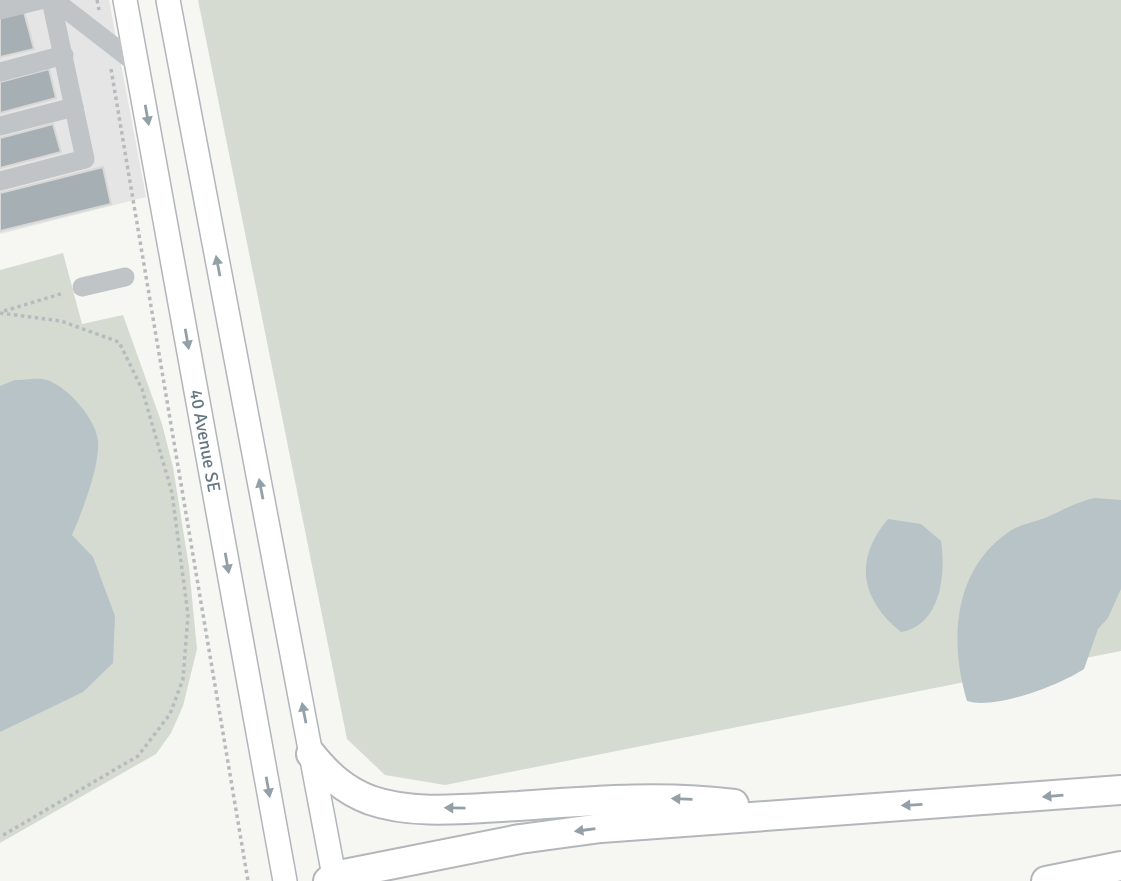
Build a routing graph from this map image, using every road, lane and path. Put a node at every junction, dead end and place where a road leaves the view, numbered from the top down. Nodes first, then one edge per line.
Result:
1 (40, 0) edge
2 (53, 0) edge
3 (97, 0) edge
4 (125, 0) edge
5 (168, 0) edge
6 (0, 10) edge
7 (107, 41) junction
8 (64, 55) junction
9 (138, 65) junction
10 (0, 72) edge
11 (74, 107) junction
12 (0, 126) edge
13 (0, 181) edge
14 (125, 277) dead end
15 (82, 287) joint
16 (0, 313) edge
17 (312, 754) junction
18 (1121, 790) edge
19 (799, 811) junction
20 (0, 837) edge
21 (1121, 866) edge
22 (332, 879) edge
23 (248, 881) edge
24 (285, 881) edge
25 (1046, 881) edge

1 - 6 lane
2 - 7 lane
2 - 8 lane
3 - 7 path
4 - 9 main road, 40 Avenue SE
17 -> 5 main road
7 - 9 lane
7 - 23 path
8 - 10 lane
8 - 11 lane
9 -> 24 main road, 40 Avenue SE
11 - 12 lane
11 - 13 lane
14 - 15 lane
15 - 16 path
16 - 20 path
19 -> 17 highway
17 - 22 main road
18 -> 19 highway
19 -> 22 highway
21 - 25 highway

